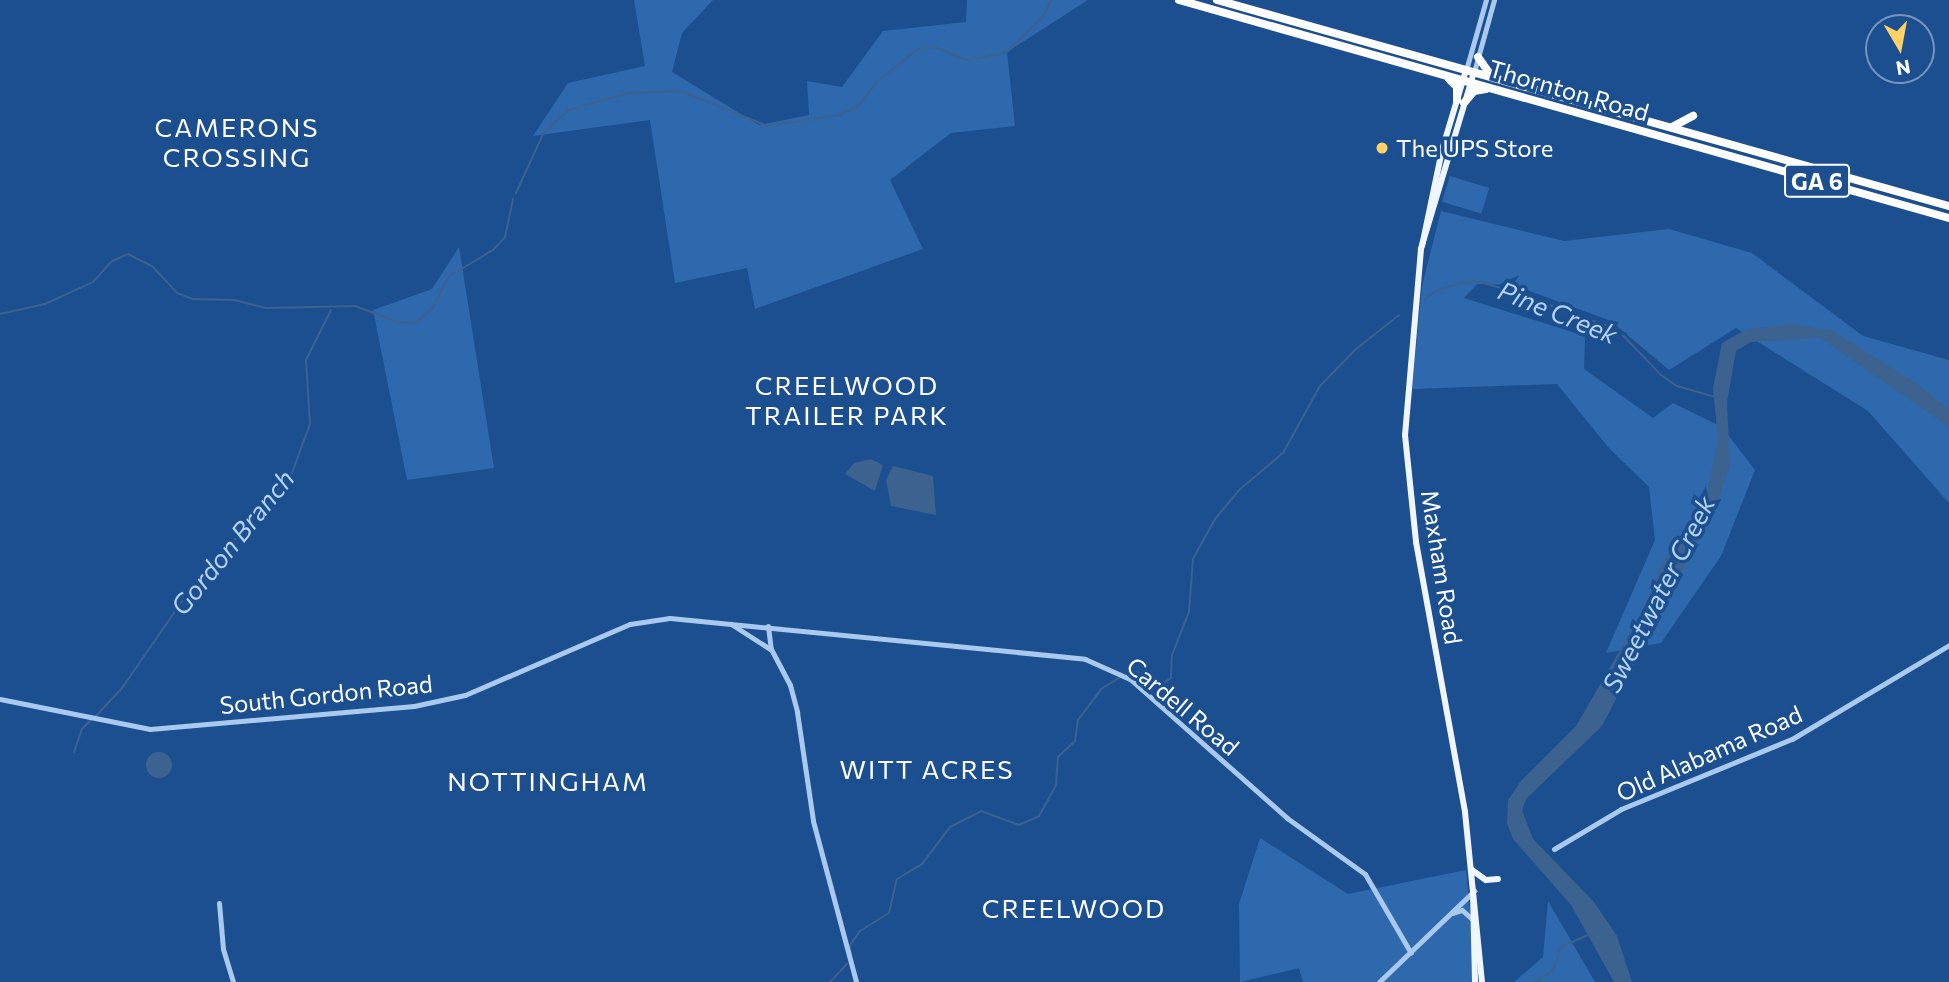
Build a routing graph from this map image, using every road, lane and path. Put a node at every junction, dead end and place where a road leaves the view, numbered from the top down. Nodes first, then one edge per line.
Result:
1 (1179, 0) edge
2 (1486, 0) edge
3 (1494, 0) edge
4 (1220, 1) edge
5 (1478, 57) junction
6 (1470, 71) junction
7 (1444, 75) junction
8 (1492, 78) junction
9 (1467, 82) junction
10 (1493, 89) junction
11 (1461, 102) junction
12 (1693, 116) dead end
13 (1669, 127) junction
14 (1441, 153) junction
15 (1440, 192) junction
16 (1949, 206) edge
17 (1949, 218) edge
18 (1422, 246) junction
19 (728, 623) junction
20 (768, 626) junction
21 (1949, 645) edge
22 (771, 649) junction
23 (0, 699) edge
24 (1554, 849) dead end
25 (1471, 868) junction
26 (1498, 879) dead end
27 (1474, 891) junction
28 (219, 903) dead end
29 (1449, 914) junction
30 (1472, 919) junction
31 (1411, 953) junction
32 (233, 982) edge
33 (856, 982) edge
34 (1379, 982) edge
35 (1475, 982) edge
36 (1482, 982) edge

1 - 7 highway, Thornton Road / GA 6
2 - 6 street, Maxham Road
3 - 5 street, Maxham Road
4 - 6 highway, Thornton Road / GA 6
5 - 6 street, Maxham Road
5 - 8 highway
6 - 8 highway, Thornton Road / GA 6
6 - 9 main road, Maxham Road
7 - 9 highway, Thornton Road / GA 6
7 - 11 highway
8 - 13 highway, Thornton Road / GA 6
9 - 10 highway, Thornton Road / GA 6
9 - 11 main road, Maxham Road
10 - 11 highway
10 - 17 highway, Thornton Road / GA 6
11 - 14 main road, Maxham Road
11 - 15 main road, Maxham Road
12 - 13 highway
13 - 16 highway, Thornton Road / GA 6
14 - 15 main road
14 - 18 main road, Maxham Road
15 - 18 main road, Maxham Road
18 - 25 main road, Maxham Road
19 - 20 street, Cardell Road
19 - 22 street
19 - 23 street, South Gordon Road
20 - 22 street
20 - 31 street, Cardell Road
21 - 24 street, Old Alabama Road
22 - 33 street
25 - 26 main road
25 - 27 main road, Maxham Road
27 - 29 street
27 - 30 main road, Maxham Road
27 - 36 main road, Maxham Road
28 - 32 street
29 - 30 street
29 - 31 street
30 - 35 main road, Maxham Road
31 - 34 street

